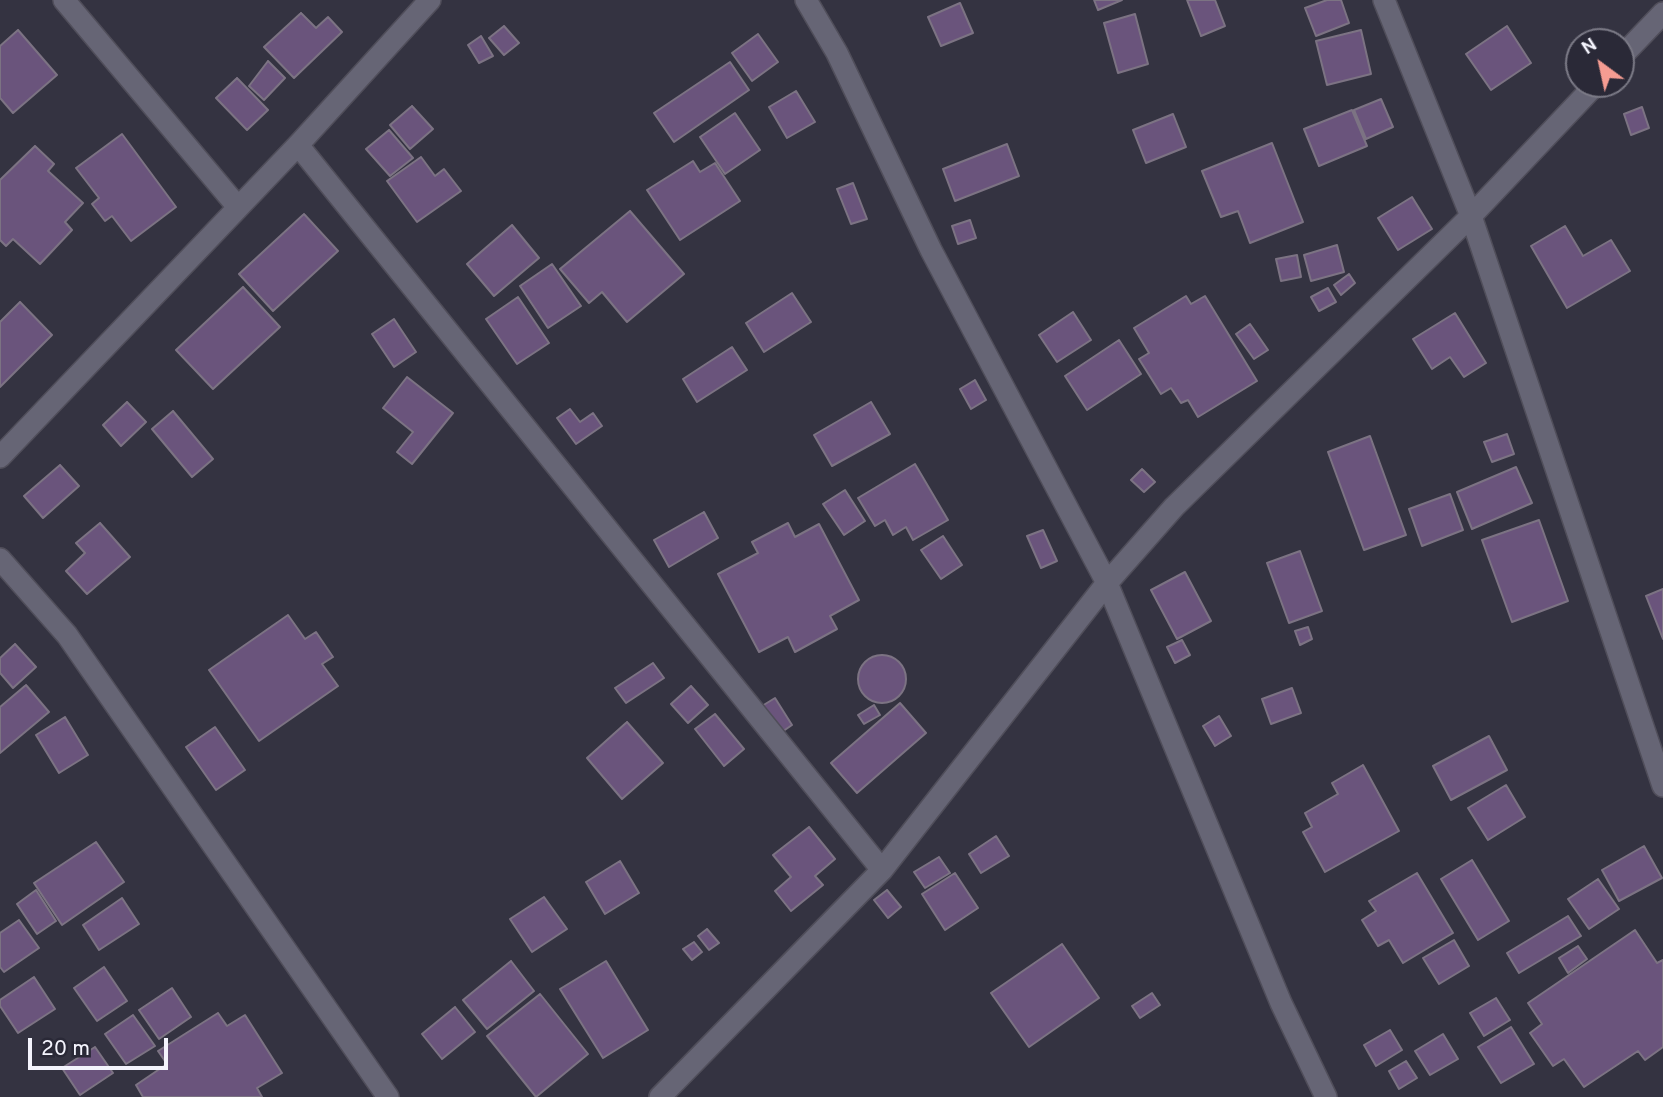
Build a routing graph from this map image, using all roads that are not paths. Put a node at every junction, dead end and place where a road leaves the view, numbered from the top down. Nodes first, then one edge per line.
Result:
1 (64, 0) edge
2 (430, 0) edge
3 (806, 0) edge
4 (1384, 0) edge
5 (1663, 13) edge
6 (1635, 42) edge
7 (1583, 98) edge
8 (298, 145) junction
9 (237, 206) junction
10 (1471, 216) junction
11 (0, 457) edge
12 (0, 559) edge
13 (1107, 583) junction
14 (1663, 786) edge
15 (882, 870) junction
16 (388, 1097) edge
17 (660, 1097) edge
18 (1325, 1097) edge

1 - 9 street
2 - 8 street
3 - 13 street
4 - 10 street
5 - 6 street
7 - 10 street
8 - 9 street
8 - 15 street
9 - 11 street
10 - 13 street
10 - 14 street
12 - 16 street
13 - 15 street
13 - 18 street
15 - 17 street

